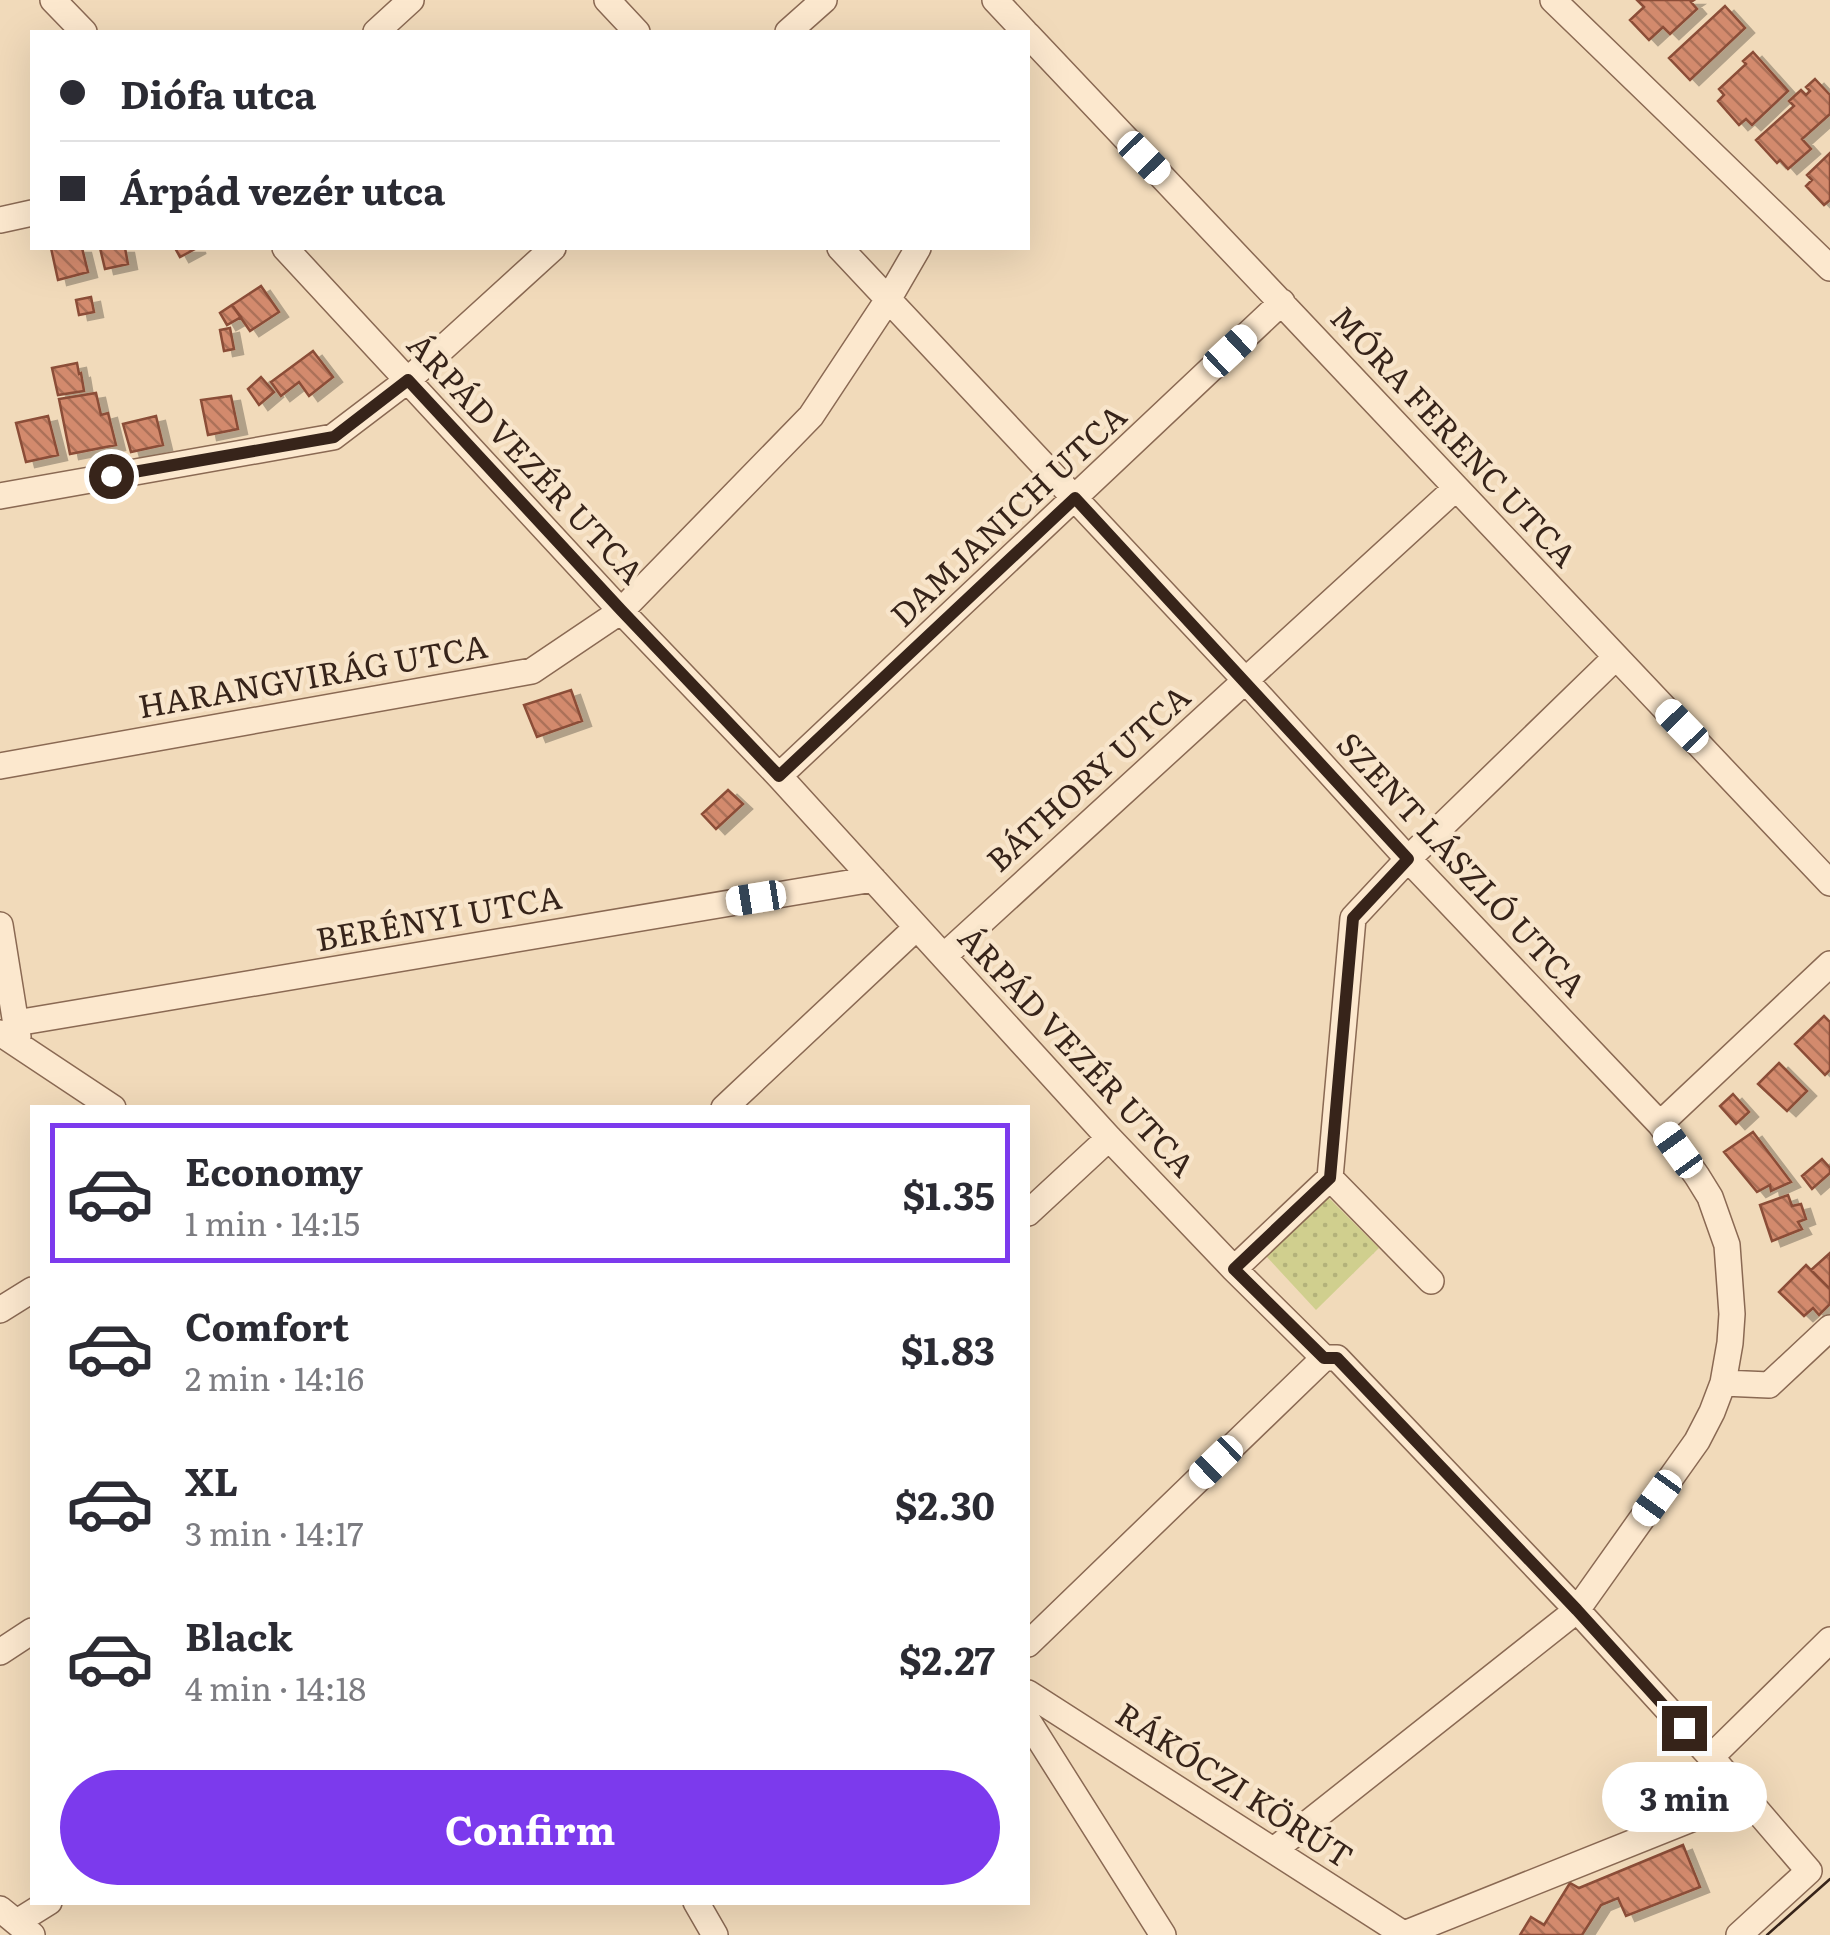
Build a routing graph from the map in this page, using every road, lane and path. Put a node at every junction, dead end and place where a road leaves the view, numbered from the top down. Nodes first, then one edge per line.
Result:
1 (53, 0) edge
2 (411, 0) edge
3 (607, 0) edge
4 (824, 0) edge
5 (996, 0) edge
6 (1553, 0) edge
7 (82, 30) edge
8 (378, 30) edge
9 (635, 30) edge
10 (790, 30) edge
11 (1020, 30) edge
12 (1030, 43) edge
13 (30, 213) edge
14 (0, 220) edge
15 (287, 250) edge
16 (551, 250) edge
17 (842, 250) edge
18 (917, 250) edge
19 (1830, 268) edge
20 (889, 298) junction
21 (1282, 302) junction
22 (408, 380) junction
23 (1456, 488) junction
24 (0, 496) edge
25 (1075, 498) junction
26 (621, 610) junction
27 (1616, 656) junction
28 (1246, 680) junction
29 (0, 766) edge
30 (779, 776) junction
31 (1408, 859) junction
32 (873, 879) junction
33 (1830, 884) edge
34 (0, 925) edge
35 (916, 928) junction
36 (944, 956) junction
37 (1830, 964) edge
38 (9, 1038) edge
39 (109, 1105) edge
40 (727, 1105) edge
41 (1660, 1124) junction
42 (1109, 1138) junction
43 (1330, 1178) junction
44 (1030, 1211) edge
45 (1234, 1269) junction
46 (1430, 1281) dead end
47 (30, 1291) edge
48 (0, 1310) edge
49 (1830, 1328) edge
50 (1324, 1358) junction
51 (1723, 1384) junction
52 (1577, 1610) junction
53 (30, 1633) edge
54 (1830, 1640) edge
55 (1030, 1642) edge
56 (0, 1652) edge
57 (1030, 1693) edge
58 (1030, 1724) edge
59 (1711, 1758) junction
60 (1744, 1798) junction
61 (1274, 1850) junction
62 (44, 1905) edge
63 (698, 1905) edge
64 (16, 1922) edge
65 (1405, 1934) edge
66 (715, 1935) edge
67 (1163, 1935) edge
68 (1739, 1935) edge

1 - 7 street
2 - 8 street
3 - 9 street
4 - 10 street
5 - 11 street, MÓRA FERENC UTCA
6 - 19 street
12 - 21 street, MÓRA FERENC UTCA
13 - 14 street
15 - 22 street, ÁRPÁD VEZÉR UTCA
16 - 22 street
17 - 20 street, SZENT LÁSZLÓ UTCA
18 - 20 street, HARANGVIRÁG UTCA
20 - 25 street, SZENT LÁSZLÓ UTCA
20 - 26 street, HARANGVIRÁG UTCA
21 - 23 street, MÓRA FERENC UTCA
21 - 25 street, DAMJANICH UTCA
22 - 24 street
22 - 26 street, ÁRPÁD VEZÉR UTCA
23 - 27 street, MÓRA FERENC UTCA
23 - 28 street, BÁTHORY UTCA
25 - 28 street, SZENT LÁSZLÓ UTCA
25 - 30 street, DAMJANICH UTCA
26 - 29 street, HARANGVIRÁG UTCA
26 - 30 street, ÁRPÁD VEZÉR UTCA
27 - 31 street
27 - 33 street, MÓRA FERENC UTCA
28 - 31 street, SZENT LÁSZLÓ UTCA
28 - 36 street, BÁTHORY UTCA
30 - 32 street, ÁRPÁD VEZÉR UTCA
31 - 41 street, SZENT LÁSZLÓ UTCA
31 - 43 street
32 - 35 street, ÁRPÁD VEZÉR UTCA
32 - 38 street, BERÉNYI UTCA
34 - 38 street
35 - 36 street, ÁRPÁD VEZÉR UTCA
35 - 40 street
36 - 42 street, ÁRPÁD VEZÉR UTCA
37 - 41 street
38 - 39 street
41 - 51 street, SZENT LÁSZLÓ UTCA
42 - 44 street
42 - 45 street, ÁRPÁD VEZÉR UTCA
43 - 45 street
43 - 46 street
45 - 50 street, ÁRPÁD VEZÉR UTCA
47 - 48 street
49 - 51 street
50 - 52 street, ÁRPÁD VEZÉR UTCA
50 - 55 street
51 - 52 street, SZENT LÁSZLÓ UTCA
52 - 59 street, ÁRPÁD VEZÉR UTCA
52 - 61 street, SZENT LÁSZLÓ UTCA
53 - 56 street
54 - 59 street
57 - 61 street, RÁKÓCZI KÖRÚT
58 - 67 street
59 - 60 street, ÁRPÁD VEZÉR UTCA
60 - 65 street
60 - 68 street, ÁRPÁD VEZÉR UTCA
61 - 65 street, RÁKÓCZI KÖRÚT
62 - 64 street
63 - 66 street

